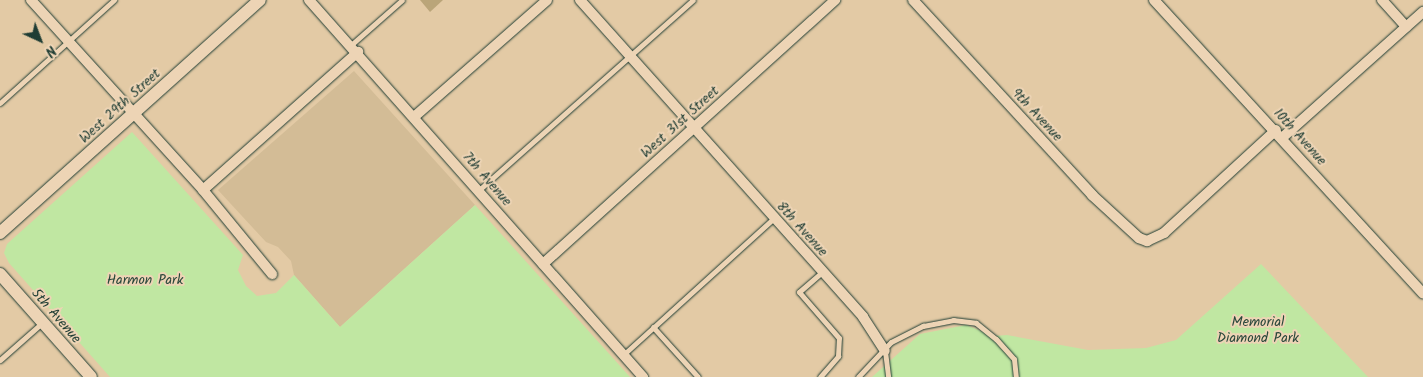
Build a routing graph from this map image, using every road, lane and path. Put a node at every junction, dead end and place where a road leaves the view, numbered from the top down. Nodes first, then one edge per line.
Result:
1 (31, 0) edge
2 (114, 0) edge
3 (260, 0) edge
4 (309, 0) edge
5 (402, 0) edge
6 (547, 0) edge
7 (580, 0) edge
8 (693, 0) edge
9 (835, 0) edge
10 (913, 0) edge
11 (1154, 0) edge
12 (1382, 0) edge
13 (1423, 12) edge
14 (1406, 27) junction
15 (68, 41) junction
16 (354, 49) junction
17 (630, 56) junction
18 (0, 103) edge
19 (133, 114) junction
20 (414, 117) junction
21 (694, 128) junction
22 (1279, 134) junction
23 (203, 190) junction
24 (479, 190) junction
25 (774, 218) junction
26 (0, 233) edge
27 (543, 264) junction
28 (822, 272) junction
29 (0, 274) edge
30 (272, 274) dead end
31 (1423, 294) edge
32 (42, 323) junction
33 (653, 328) junction
34 (885, 351) junction
35 (623, 355) junction
36 (0, 360) edge
37 (91, 377) edge
38 (643, 377) edge
39 (698, 377) edge
40 (820, 377) edge
41 (858, 377) edge
42 (888, 377) edge
43 (1016, 377) edge

1 - 15 street
2 - 15 lane
3 - 19 street, West 29th Street
4 - 16 street, 7th Avenue
5 - 16 lane
6 - 20 street
7 - 17 street, 8th Avenue
8 - 17 lane
9 - 21 street, West 31st Street
10 - 22 street, 9th Avenue
11 - 22 street, 10th Avenue
12 - 14 street
13 - 14 street
14 - 22 street
15 - 18 lane
15 - 19 street
16 - 20 street, 7th Avenue
16 - 23 street
17 - 21 street, 8th Avenue
17 - 24 lane
19 - 23 street
19 - 26 street, West 29th Street
20 - 24 street, 7th Avenue
21 - 25 street, 8th Avenue
21 - 27 street, West 31st Street
22 - 31 street, 10th Avenue
23 - 30 street
24 - 27 street, 7th Avenue
25 - 28 street, 8th Avenue
25 - 33 lane
27 - 35 street, 7th Avenue
28 - 34 street, 8th Avenue
28 - 40 lane
29 - 32 street, 5th Avenue
32 - 36 lane
32 - 37 street, 5th Avenue
33 - 35 lane
33 - 39 lane
34 - 41 lane
34 - 42 lane
34 - 43 lane
35 - 38 street, 7th Avenue

